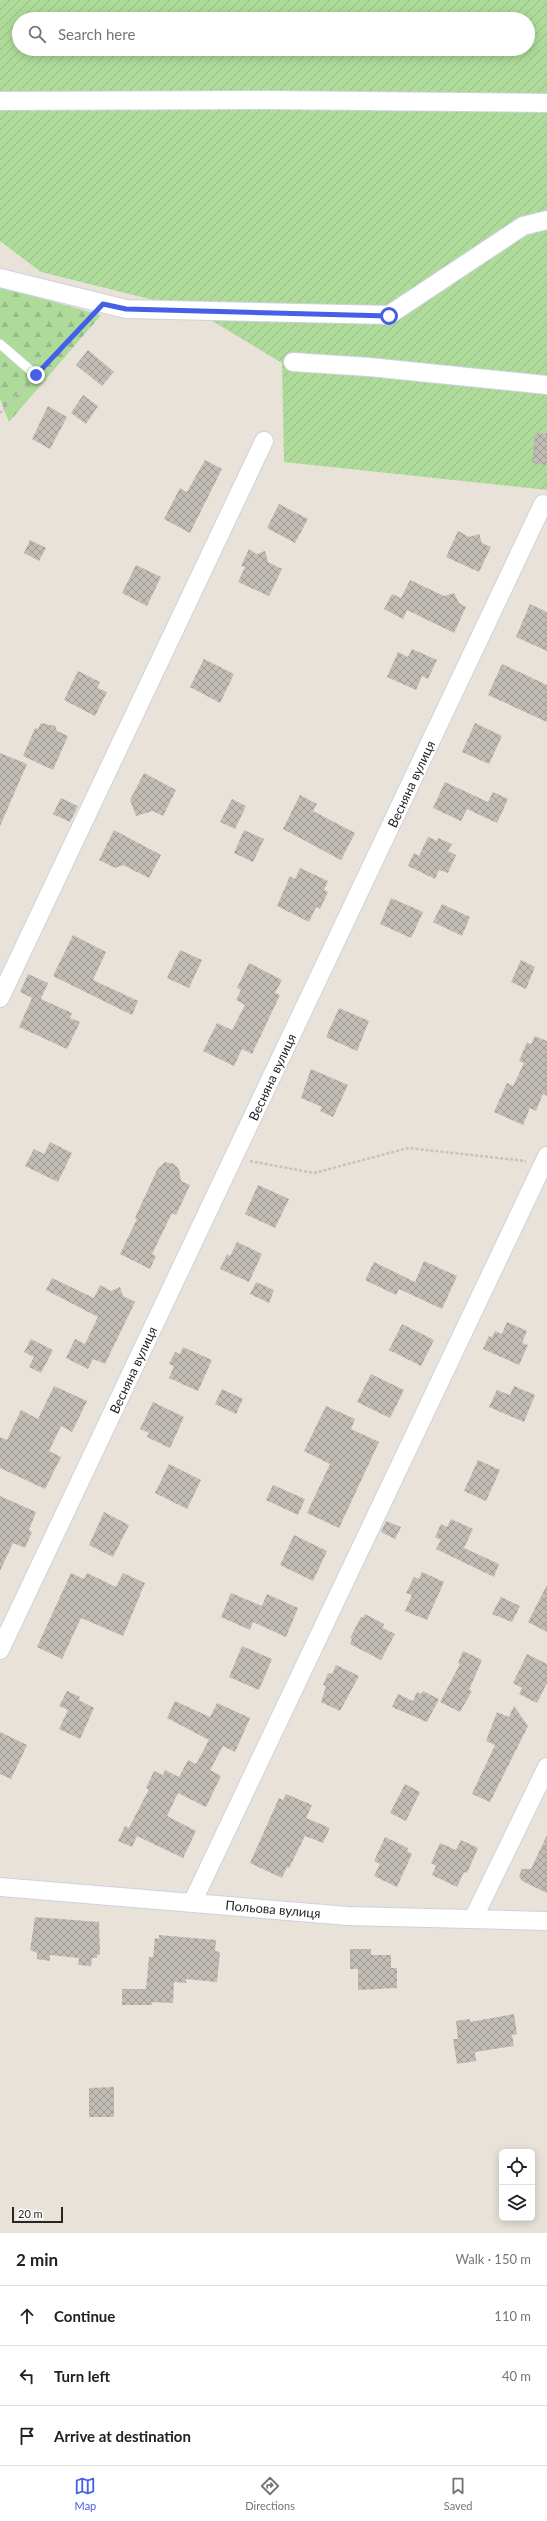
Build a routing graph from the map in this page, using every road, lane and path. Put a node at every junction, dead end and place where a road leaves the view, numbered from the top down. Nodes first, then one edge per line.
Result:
1 (0, 101) edge
2 (547, 103) edge
3 (547, 220) edge
4 (0, 278) edge
5 (103, 304) junction
6 (0, 344) edge
7 (293, 362) dead end
8 (36, 375) junction
9 (547, 385) edge
10 (0, 413) edge
11 (264, 441) dead end
12 (543, 504) dead end
13 (0, 998) edge
14 (234, 1158) junction
15 (546, 1161) edge
16 (0, 1650) edge
17 (547, 1767) edge
18 (0, 1887) edge
19 (192, 1903) junction
20 (474, 1918) junction
21 (547, 1921) edge

1 - 2 street
3 - 5 street
4 - 5 street
5 - 8 path
6 - 8 lane
7 - 9 street
8 - 10 path
11 - 13 street
12 - 14 street, Весняна вулиця
14 - 15 path
14 - 16 street, Весняна вулиця
15 - 19 street
17 - 20 street
18 - 19 street, Польова вулиця
19 - 20 street, Польова вулиця
20 - 21 street, Польова вулиця

